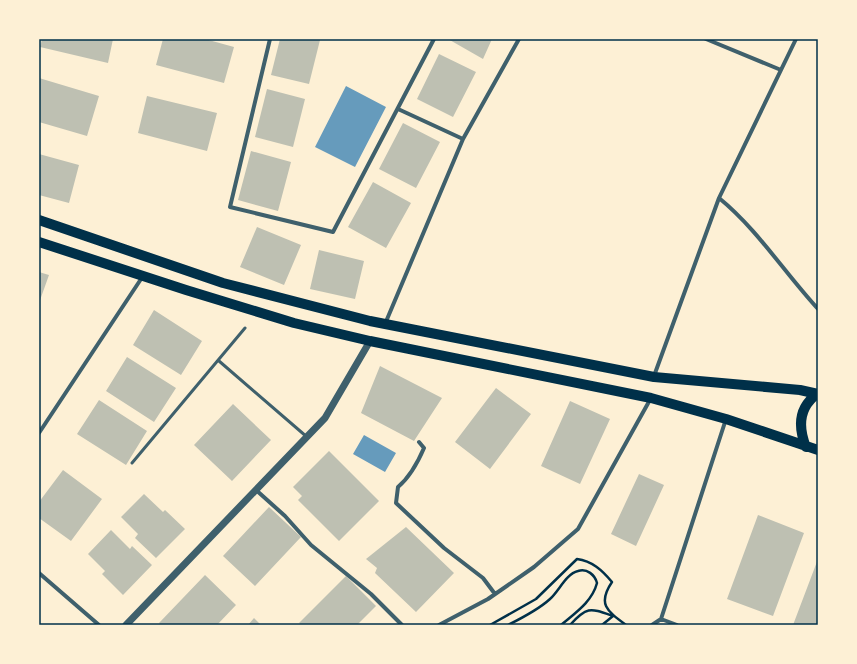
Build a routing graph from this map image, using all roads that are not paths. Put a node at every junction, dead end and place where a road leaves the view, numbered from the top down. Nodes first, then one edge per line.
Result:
1 (270, 39) edge
2 (434, 39) edge
3 (519, 39) edge
4 (706, 39) edge
5 (796, 39) edge
6 (781, 70) junction
7 (398, 109) junction
8 (463, 139) junction
9 (719, 198) junction
10 (39, 220) edge
11 (39, 242) edge
12 (143, 276) junction
13 (818, 309) edge
14 (385, 324) junction
15 (245, 328) dead end
16 (370, 341) junction
17 (219, 361) junction
18 (654, 377) junction
19 (818, 394) edge
20 (651, 398) junction
21 (726, 419) junction
22 (39, 433) edge
23 (307, 437) junction
24 (419, 442) dead end
25 (806, 447) junction
26 (818, 450) edge
27 (132, 463) dead end
28 (256, 490) junction
29 (39, 573) edge
30 (495, 594) junction
31 (660, 619) junction
32 (99, 625) edge
33 (126, 625) edge
34 (402, 625) edge
35 (439, 625) edge
36 (652, 625) edge
37 (677, 625) edge

1 - 7 street
2 - 7 street
3 - 8 street
4 - 6 street
5 - 6 street
6 - 9 street
7 - 8 street
8 - 14 street
9 - 13 street
9 - 18 street
10 - 14 main road
11 - 12 main road
12 - 16 main road
12 - 22 street
14 - 18 main road
15 - 17 lane
16 - 20 main road
16 - 23 street
17 - 23 lane
17 - 27 lane
18 - 19 main road
19 - 25 main road
20 - 21 main road
20 - 30 street
21 - 25 main road
21 - 31 street
23 - 28 street
24 - 30 street
25 - 26 main road
28 - 33 street
28 - 34 street
29 - 32 street
30 - 35 street
31 - 36 street
31 - 37 street

